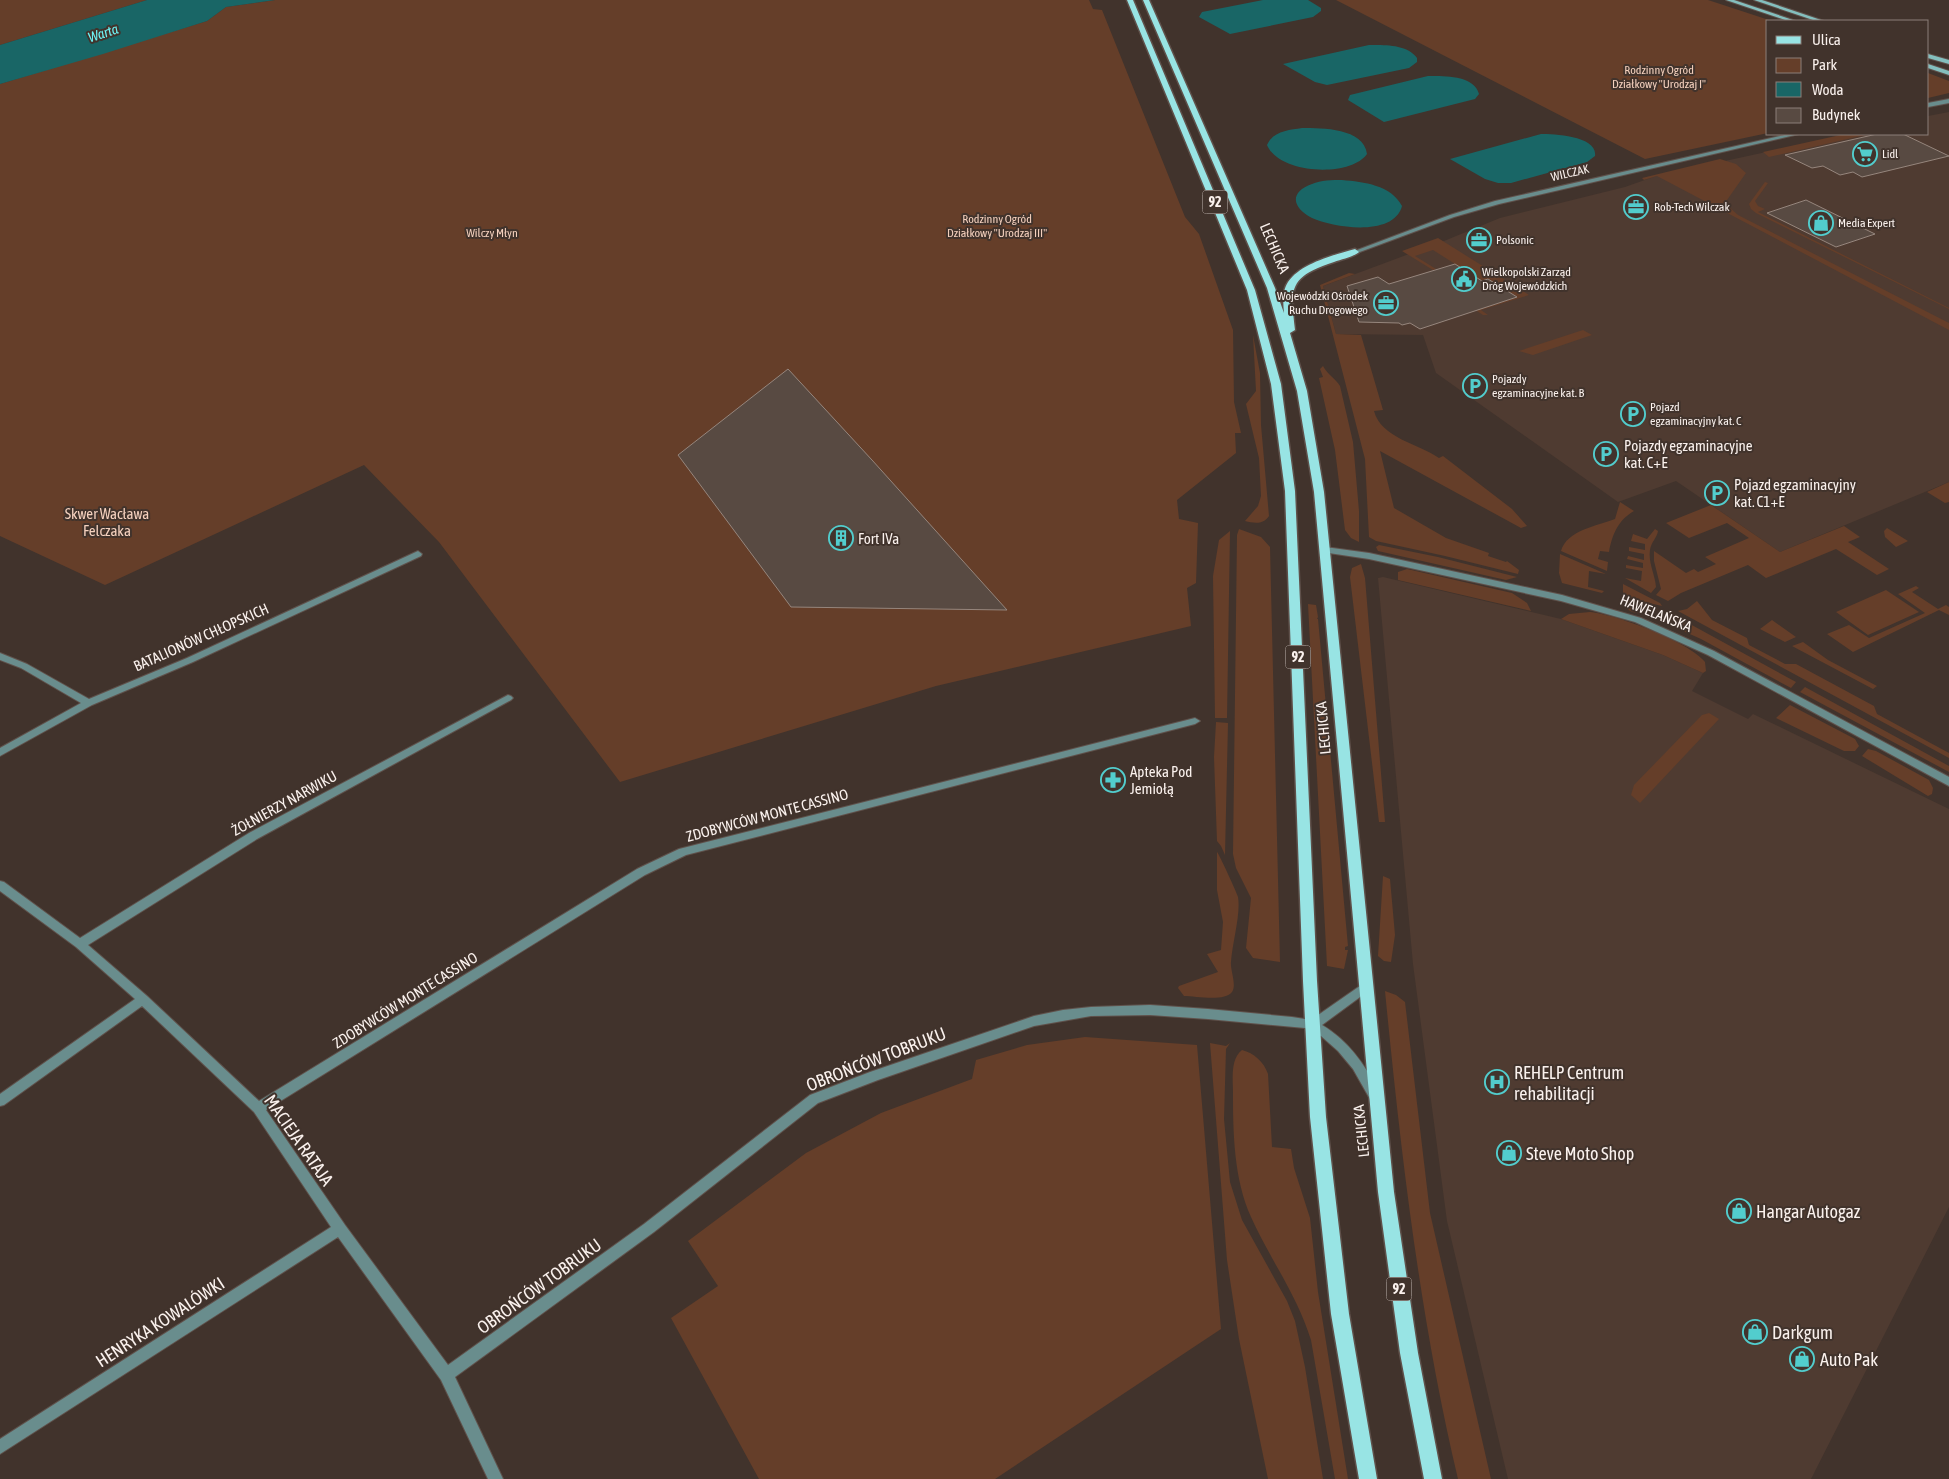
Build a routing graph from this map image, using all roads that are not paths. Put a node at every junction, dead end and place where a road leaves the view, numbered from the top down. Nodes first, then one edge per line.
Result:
1 (1130, 0) edge
2 (1146, 0) edge
3 (1730, 0) edge
4 (1757, 0) edge
5 (1790, 20) edge
6 (1818, 20) edge
7 (1929, 56) edge
8 (1949, 62) edge
9 (1929, 66) edge
10 (1949, 73) edge
11 (1949, 101) edge
12 (1929, 105) edge
13 (1792, 135) edge
14 (1355, 252) joint
15 (1292, 353) junction
16 (1324, 550) junction
17 (418, 554) dead end
18 (0, 656) edge
19 (508, 698) dead end
20 (89, 703) junction
21 (1195, 721) dead end
22 (0, 752) edge
23 (1949, 782) edge
24 (0, 885) edge
25 (80, 944) junction
26 (1367, 986) junction
27 (143, 999) junction
28 (1313, 1025) junction
29 (1376, 1098) junction
30 (0, 1101) edge
31 (258, 1108) junction
32 (340, 1230) junction
33 (446, 1375) junction
34 (0, 1446) edge
35 (496, 1479) edge
36 (1368, 1479) edge
37 (1433, 1479) edge

1 - 28 main road, LECHICKA / 92
2 - 15 main road, LECHICKA / 92
3 - 5 street
4 - 6 street
7 - 8 street
9 - 10 street
11 - 12 street
13 - 14 street, WILCZAK
14 - 15 main road
15 - 16 main road, LECHICKA / 92
16 - 23 street, HAWELAŃSKA
16 - 26 main road, LECHICKA / 92
17 - 20 street, BATALIONÓW CHŁOPSKICH
18 - 20 street
19 - 25 street, ŻOŁNIERZY NARWIKU
20 - 22 street, BATALIONÓW CHŁOPSKICH
21 - 31 street, ZDOBYWCÓW MONTE CASSINO
24 - 25 street, MACIEJA RATAJA
25 - 27 street, MACIEJA RATAJA
26 - 28 street
26 - 29 main road, LECHICKA / 92
27 - 30 street
27 - 31 street, MACIEJA RATAJA
28 - 29 street, OBROŃCÓW TOBRUKU
28 - 33 street, OBROŃCÓW TOBRUKU
28 - 36 main road, LECHICKA / 92
29 - 37 main road, LECHICKA / 92
31 - 32 street, MACIEJA RATAJA
32 - 33 street, MACIEJA RATAJA
32 - 34 street, HENRYKA KOWALÓWKI
33 - 35 street, MACIEJA RATAJA

